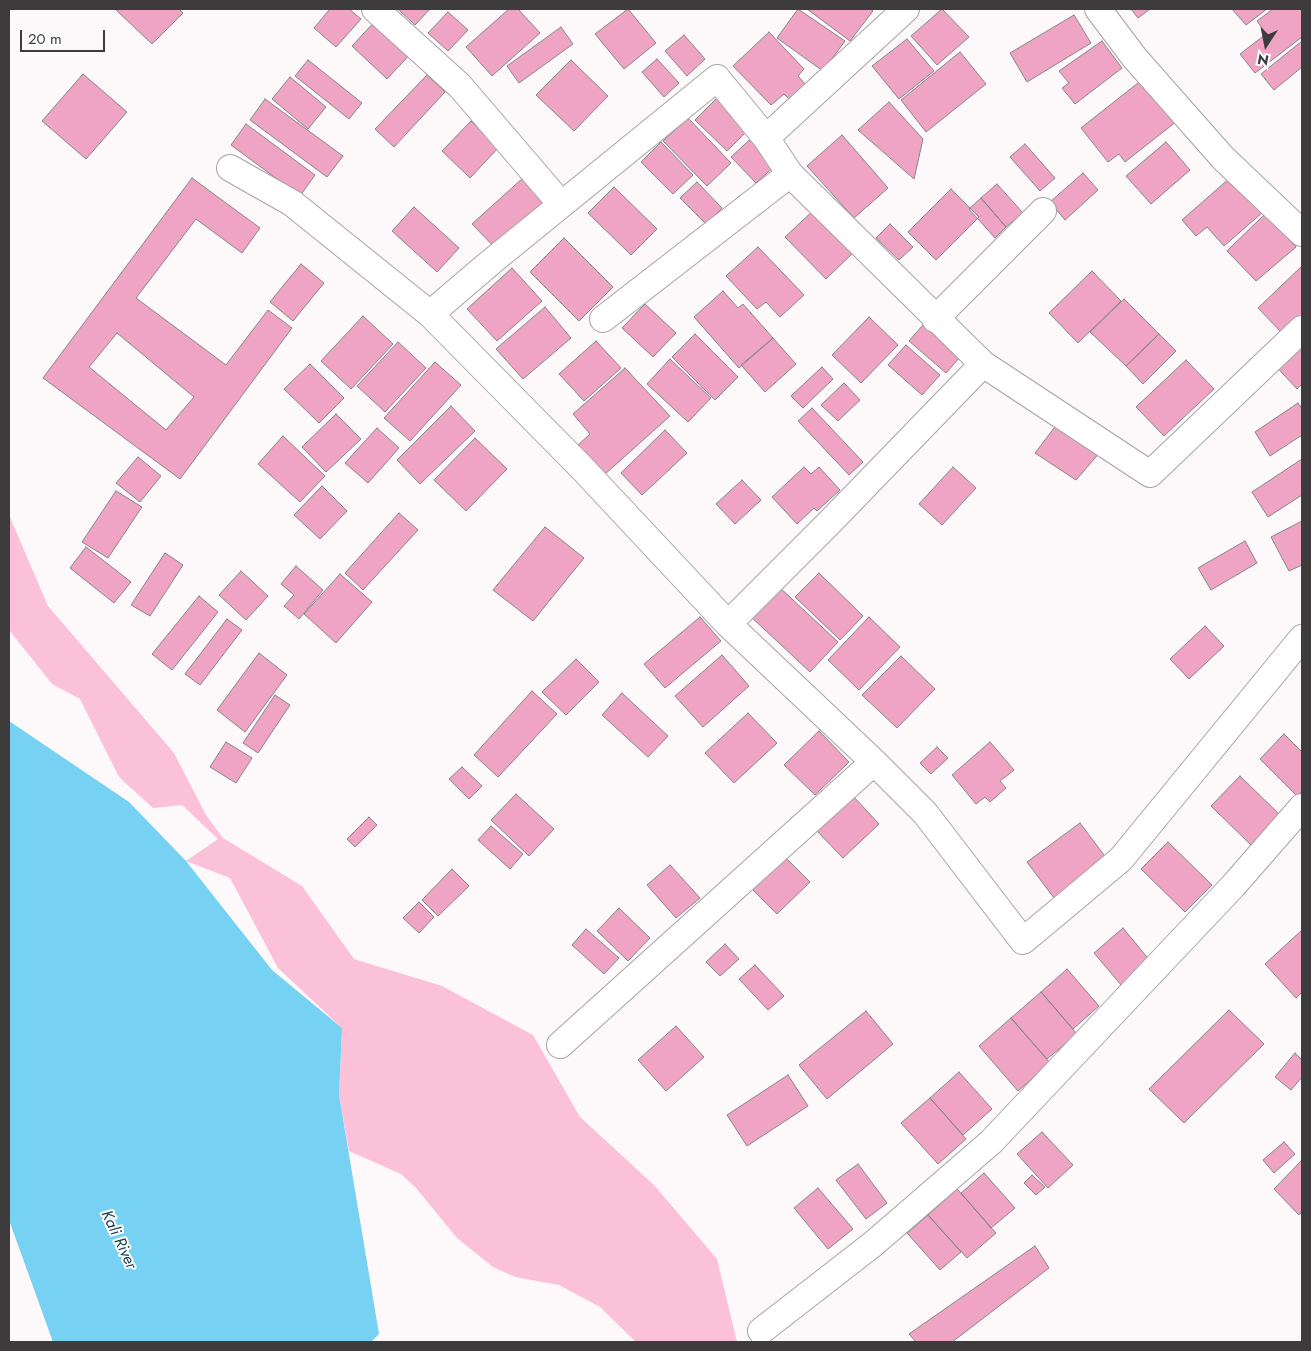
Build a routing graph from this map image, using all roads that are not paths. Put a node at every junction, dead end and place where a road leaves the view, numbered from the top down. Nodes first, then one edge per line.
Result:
1 (375, 9) edge
2 (906, 9) edge
3 (1098, 9) edge
4 (766, 138) junction
5 (230, 168) dead end
6 (790, 174) junction
7 (561, 204) junction
8 (1043, 211) dead end
9 (1302, 232) edge
10 (430, 314) junction
11 (603, 319) dead end
12 (935, 319) junction
13 (1302, 329) edge
14 (983, 364) junction
15 (728, 624) junction
16 (1302, 638) edge
17 (874, 762) junction
18 (1302, 807) edge
19 (560, 1045) dead end
20 (761, 1331) dead end

1 - 7 street
2 - 4 street
3 - 9 street
4 - 6 street
4 - 7 street
5 - 10 street
6 - 11 street
6 - 12 street
7 - 10 street
8 - 12 street
10 - 15 street
12 - 14 street
13 - 14 street
14 - 15 street
15 - 17 street
16 - 17 street
17 - 19 street
18 - 20 street

